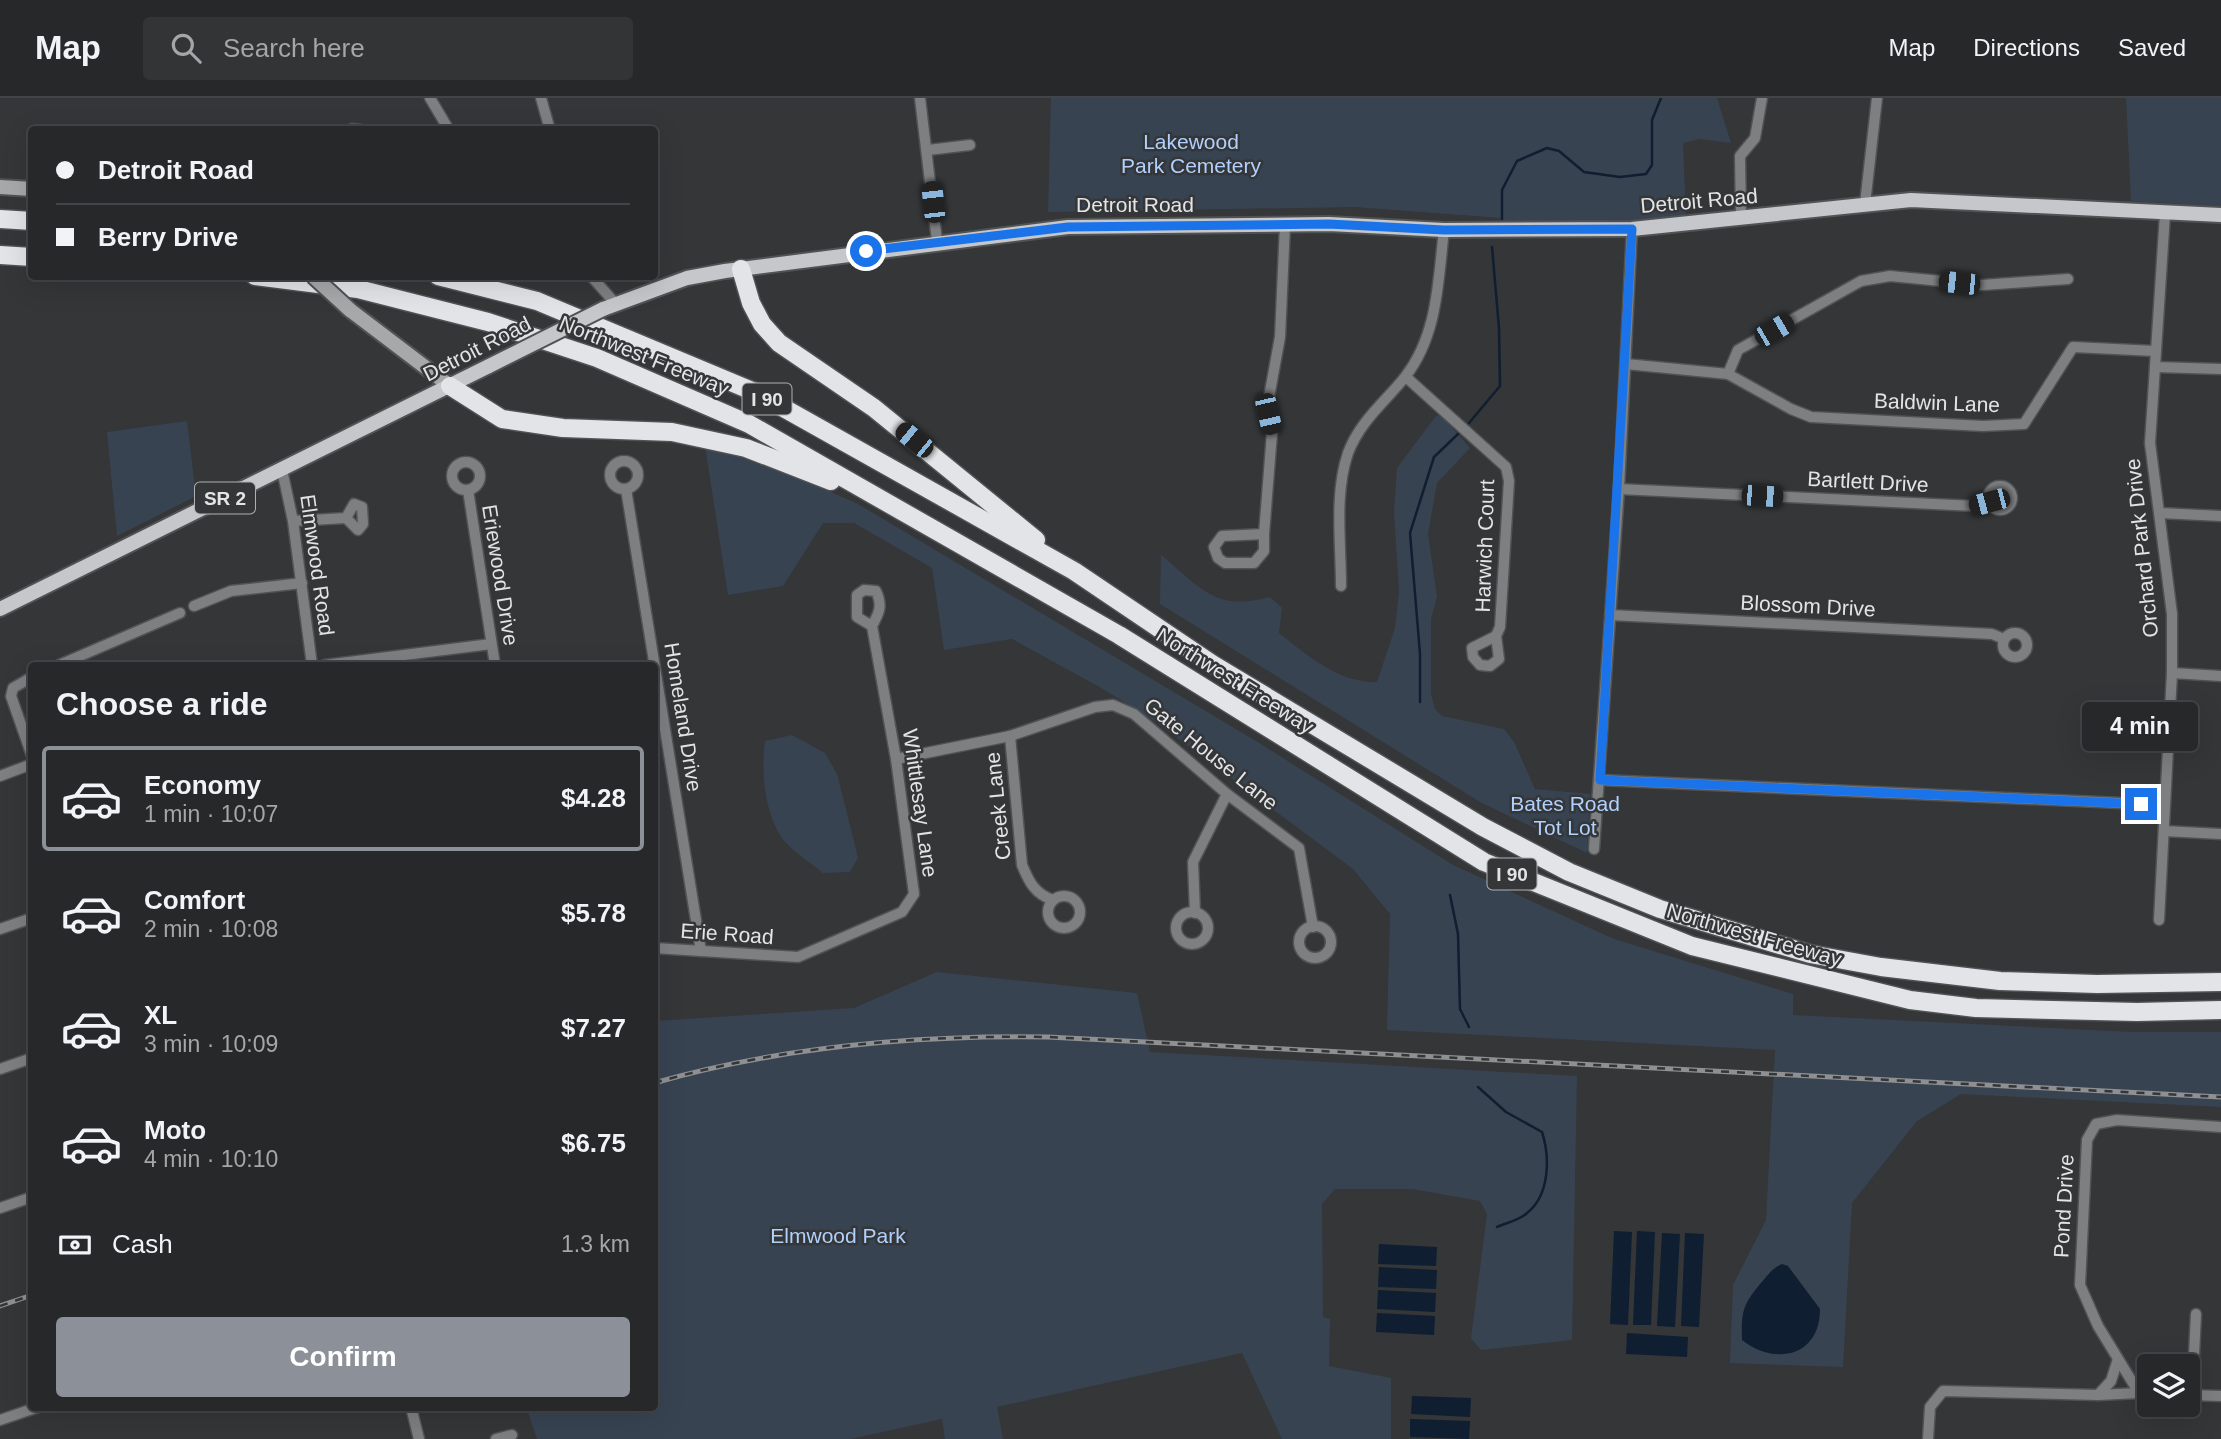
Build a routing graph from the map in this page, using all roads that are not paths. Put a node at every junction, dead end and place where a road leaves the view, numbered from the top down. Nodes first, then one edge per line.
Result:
1 (430, 98) edge
2 (541, 98) edge
3 (920, 98) edge
4 (1762, 98) edge
5 (1877, 98) edge
6 (447, 126) edge
7 (549, 126) edge
8 (970, 145) dead end
9 (928, 150) junction
10 (0, 187) edge
11 (28, 189) edge
12 (1865, 204) junction
13 (2165, 214) junction
14 (2221, 215) edge
15 (0, 219) edge
16 (1741, 219) junction
17 (28, 221) edge
18 (1284, 225) junction
19 (1632, 229) junction
20 (1444, 230) junction
21 (937, 241) junction
22 (0, 255) edge
23 (28, 257) edge
24 (741, 269) junction
25 (2068, 279) dead end
26 (287, 280) edge
27 (317, 280) edge
28 (453, 280) edge
29 (593, 280) edge
30 (609, 306) junction
31 (2155, 351) junction
32 (1626, 365) junction
33 (2155, 367) junction
34 (2221, 369) edge
35 (1728, 374) junction
36 (1406, 377) junction
37 (450, 386) junction
38 (282, 470) junction
39 (626, 489) dead end
40 (1619, 489) junction
41 (468, 490) dead end
42 (884, 501) junction
43 (1989, 502) dead end
44 (2160, 513) junction
45 (2221, 516) edge
46 (345, 518) dead end
47 (293, 521) junction
48 (1264, 534) junction
49 (1074, 571) junction
50 (302, 583) junction
51 (1341, 586) dead end
52 (194, 606) dead end
53 (0, 609) edge
54 (180, 613) dead end
55 (1610, 615) junction
56 (872, 626) dead end
57 (1496, 636) dead end
58 (2004, 639) dead end
59 (491, 644) junction
60 (66, 662) edge
61 (312, 662) edge
62 (349, 662) edge
63 (494, 662) edge
64 (654, 662) edge
65 (2172, 673) junction
66 (2221, 676) edge
67 (28, 679) edge
68 (658, 686) edge
69 (1010, 736) junction
70 (28, 745) edge
71 (895, 759) junction
72 (28, 766) edge
73 (0, 776) edge
74 (1600, 780) junction
75 (1227, 794) junction
76 (2165, 805) junction
77 (2164, 831) junction
78 (2221, 834) edge
79 (1594, 849) dead end
80 (1053, 900) dead end
81 (1195, 913) dead end
82 (28, 919) edge
83 (2159, 920) dead end
84 (1313, 927) dead end
85 (0, 929) edge
86 (658, 948) edge
87 (701, 951) junction
88 (797, 957) joint
89 (2221, 982) edge
90 (2221, 1010) edge
91 (28, 1059) edge
92 (0, 1069) edge
93 (2221, 1127) edge
94 (28, 1198) edge
95 (0, 1208) edge
96 (2196, 1314) dead end
97 (2193, 1354) edge
98 (2118, 1359) junction
99 (2137, 1384) edge
100 (2137, 1393) edge
101 (2098, 1395) junction
102 (2200, 1395) edge
103 (2221, 1396) edge
104 (28, 1410) edge
105 (412, 1411) edge
106 (0, 1420) edge
107 (512, 1435) dead end
108 (419, 1439) edge
109 (496, 1439) edge
110 (1928, 1439) edge

1 - 6 street
2 - 7 street
3 - 9 street
4 - 16 street
5 - 12 street
8 - 9 street
9 - 21 street
10 - 11 main road
12 - 13 main road, Detroit Road
12 - 16 main road, Detroit Road
13 - 14 main road, Detroit Road
13 - 31 street, Orchard Park Drive
15 - 17 highway
16 - 19 main road, Detroit Road
18 - 20 main road, Detroit Road
18 - 21 main road, Detroit Road
18 - 48 street
19 - 20 main road, Detroit Road
19 - 32 street
20 - 36 street
21 - 24 main road, Detroit Road
22 - 23 highway
24 - 30 main road, Detroit Road / SR 2
24 - 49 highway
25 - 35 street
26 - 42 highway, Northwest Freeway / I 90
27 - 37 main road, bridge
28 - 49 highway, Northwest Freeway / I 90
29 - 30 street
30 - 37 main road, Detroit Road / SR 2, bridge
31 - 33 street, Orchard Park Drive
31 - 35 street, Baldwin Lane
32 - 35 street, Baldwin Lane
32 - 40 street
33 - 34 street
33 - 44 street, Orchard Park Drive
36 - 51 street
36 - 57 street, Harwich Court
37 - 38 main road, Detroit Road / SR 2
37 - 42 highway
38 - 47 street, Elmwood Road
38 - 53 main road, Detroit Road / SR 2
39 - 64 street, Homeland Drive
40 - 43 street, Bartlett Drive
40 - 55 street
41 - 59 street, Eriewood Drive
42 - 90 highway, Northwest Freeway / I 90
44 - 45 street
44 - 65 street, Orchard Park Drive
46 - 47 street
47 - 50 street, Elmwood Road
48 - 48 street
49 - 89 highway, Northwest Freeway / I 90
50 - 52 street
50 - 61 street, Elmwood Road
54 - 60 street
55 - 58 street, Blossom Drive
55 - 74 street
56 - 71 street, Whittlesay Lane
59 - 62 street
59 - 63 street, Eriewood Drive
65 - 66 street
65 - 76 street, Orchard Park Drive
67 - 70 street
68 - 87 street, Homeland Drive
69 - 71 street, Gate House Lane
69 - 75 street, Gate House Lane
69 - 80 street, Creek Lane
71 - 88 street, Whittlesay Lane
72 - 73 street
74 - 76 street
74 - 79 street
75 - 81 street
75 - 84 street, Gate House Lane
76 - 77 street, Orchard Park Drive
77 - 78 street
77 - 83 street, Orchard Park Drive
82 - 85 street
86 - 87 street, Erie Road
87 - 88 street, Erie Road
91 - 92 street
93 - 98 street, Pond Drive
94 - 95 street
96 - 97 street
98 - 99 street, Pond Drive
98 - 101 street
100 - 101 street
101 - 110 street
102 - 103 street
104 - 106 street
105 - 108 street
107 - 109 street

